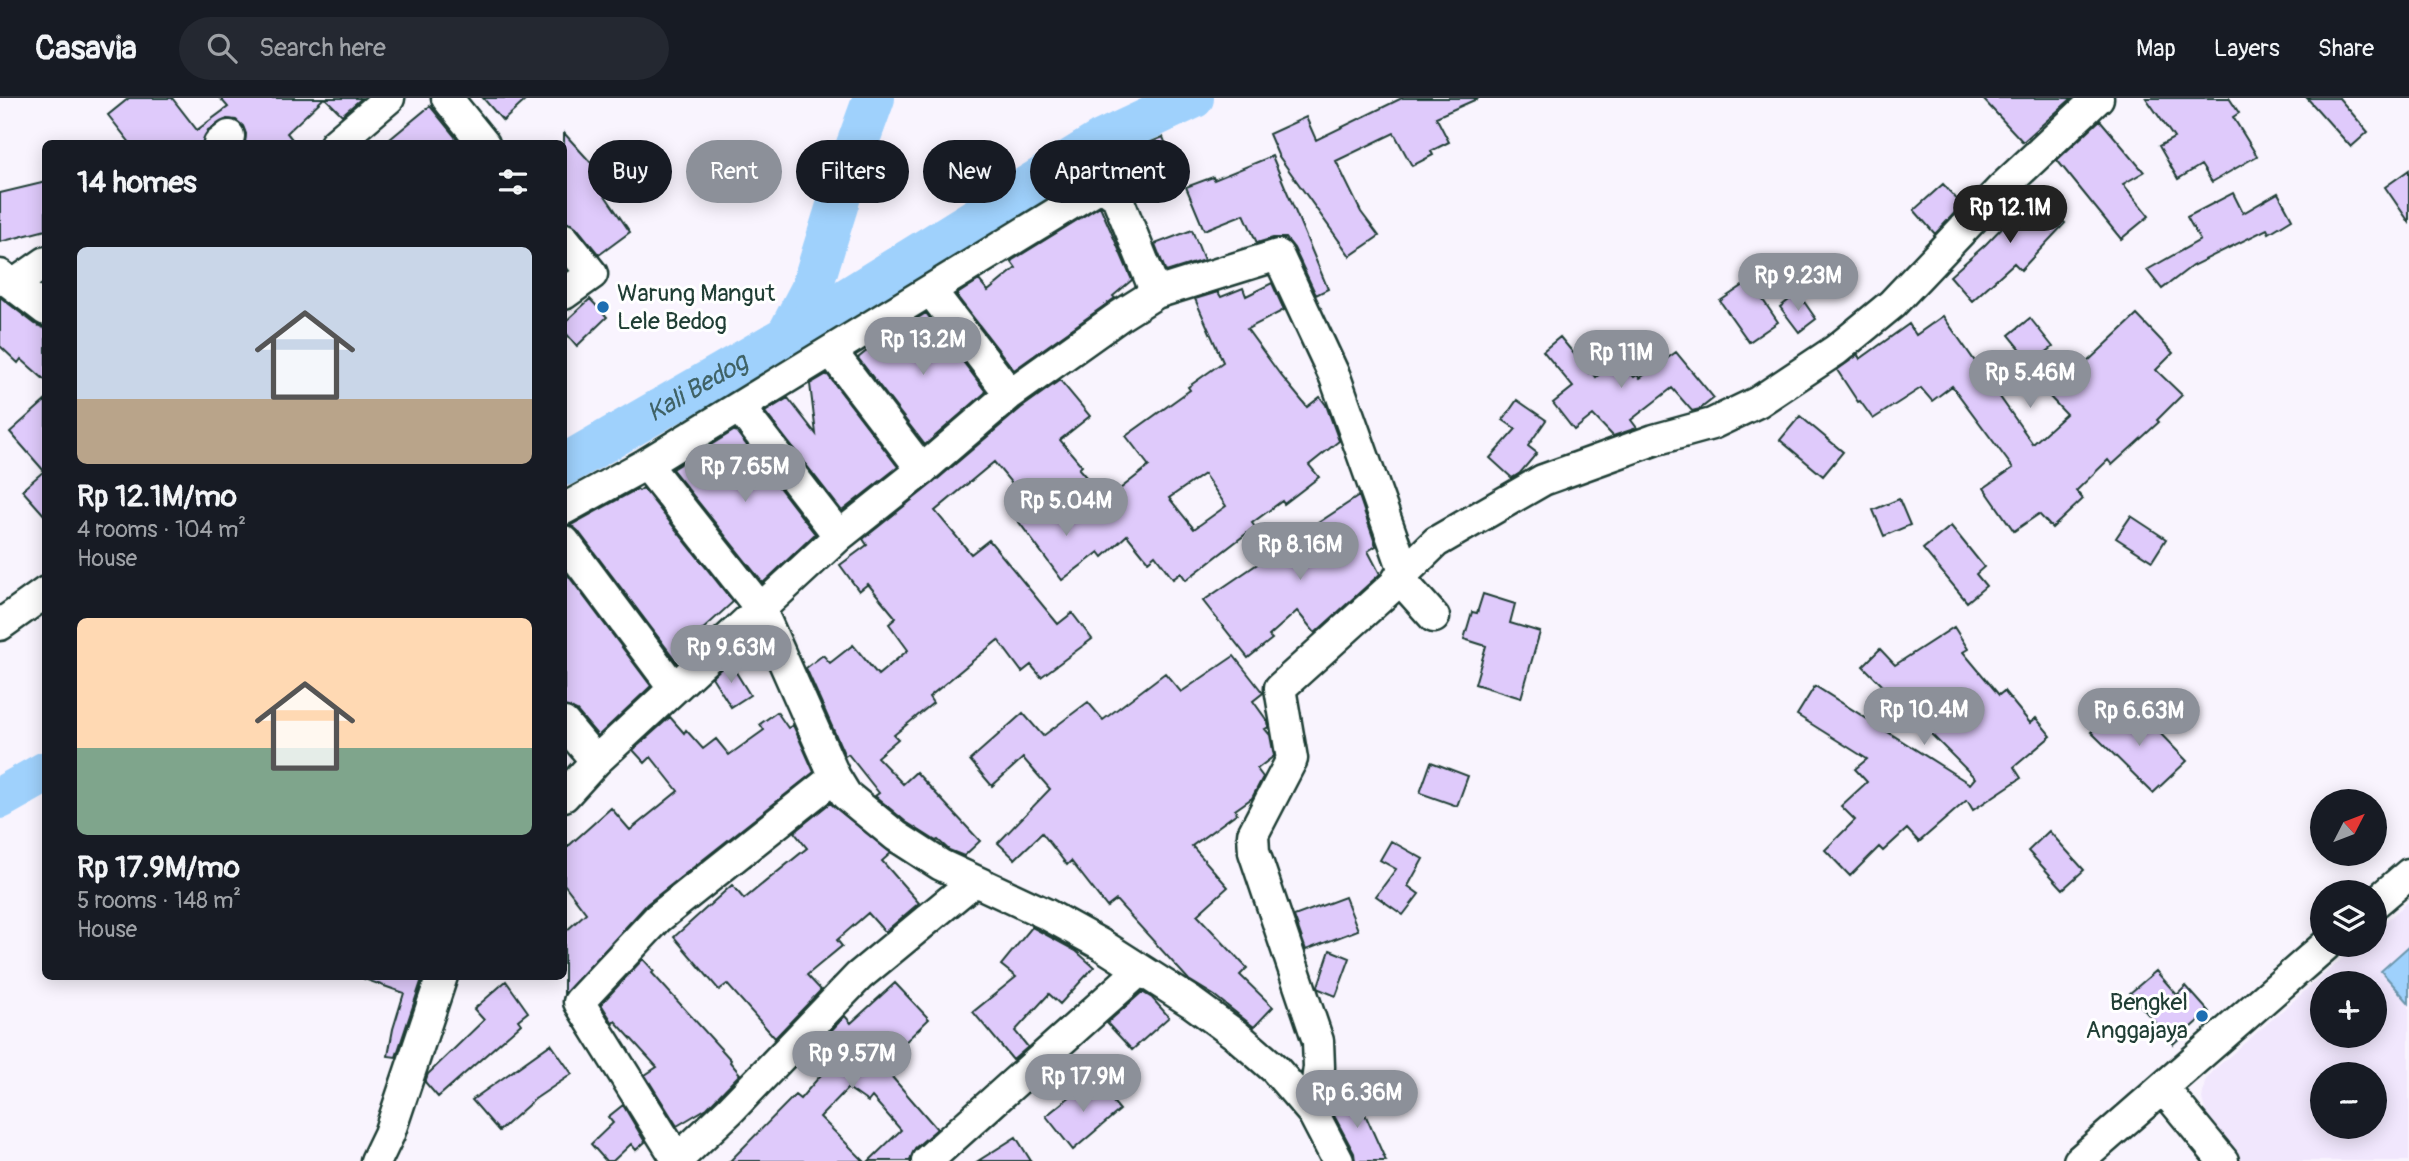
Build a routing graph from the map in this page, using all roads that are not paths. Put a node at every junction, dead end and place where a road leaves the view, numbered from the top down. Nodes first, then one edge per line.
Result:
1 (389, 98) edge
2 (447, 98) edge
3 (2098, 98) edge
4 (340, 140) edge
5 (481, 140) edge
6 (567, 243) edge
7 (42, 264) edge
8 (7, 280) edge
9 (931, 291) junction
10 (567, 292) edge
11 (1156, 293) junction
12 (42, 307) edge
13 (831, 351) junction
14 (1010, 394) junction
15 (739, 407) junction
16 (646, 464) junction
17 (922, 471) junction
18 (567, 507) edge
19 (839, 536) junction
20 (567, 545) edge
21 (1399, 578) junction
22 (42, 595) edge
23 (760, 608) junction
24 (1434, 617) dead end
25 (0, 625) edge
26 (674, 688) junction
27 (567, 727) edge
28 (596, 761) junction
29 (835, 777) junction
30 (567, 793) edge
31 (2409, 874) edge
32 (974, 881) junction
33 (2387, 893) edge
34 (2312, 957) edge
35 (1140, 970) junction
36 (441, 980) edge
37 (2163, 1088) junction
38 (1312, 1113) junction
39 (676, 1160) edge
40 (376, 1161) edge
41 (927, 1161) edge
42 (1338, 1161) edge
43 (2079, 1161) edge
44 (2223, 1161) edge

1 - 4 street
2 - 5 street
3 - 21 street
6 - 10 street
7 - 8 street
8 - 12 street
9 - 11 street
9 - 13 street
9 - 14 street
11 - 14 street
11 - 21 street
13 - 15 street
13 - 17 street
14 - 17 street
15 - 16 street
15 - 19 street
16 - 18 street
16 - 23 street
17 - 19 street
19 - 23 street
20 - 26 street
21 - 24 street
21 - 38 street
22 - 25 street
23 - 26 street
23 - 29 street
26 - 28 street
27 - 28 street
28 - 30 street
29 - 32 street
29 - 39 street
31 - 33 street
32 - 35 street
32 - 39 street
34 - 37 street
35 - 38 street
35 - 41 street
36 - 40 street
37 - 43 street
37 - 44 street
38 - 42 street

